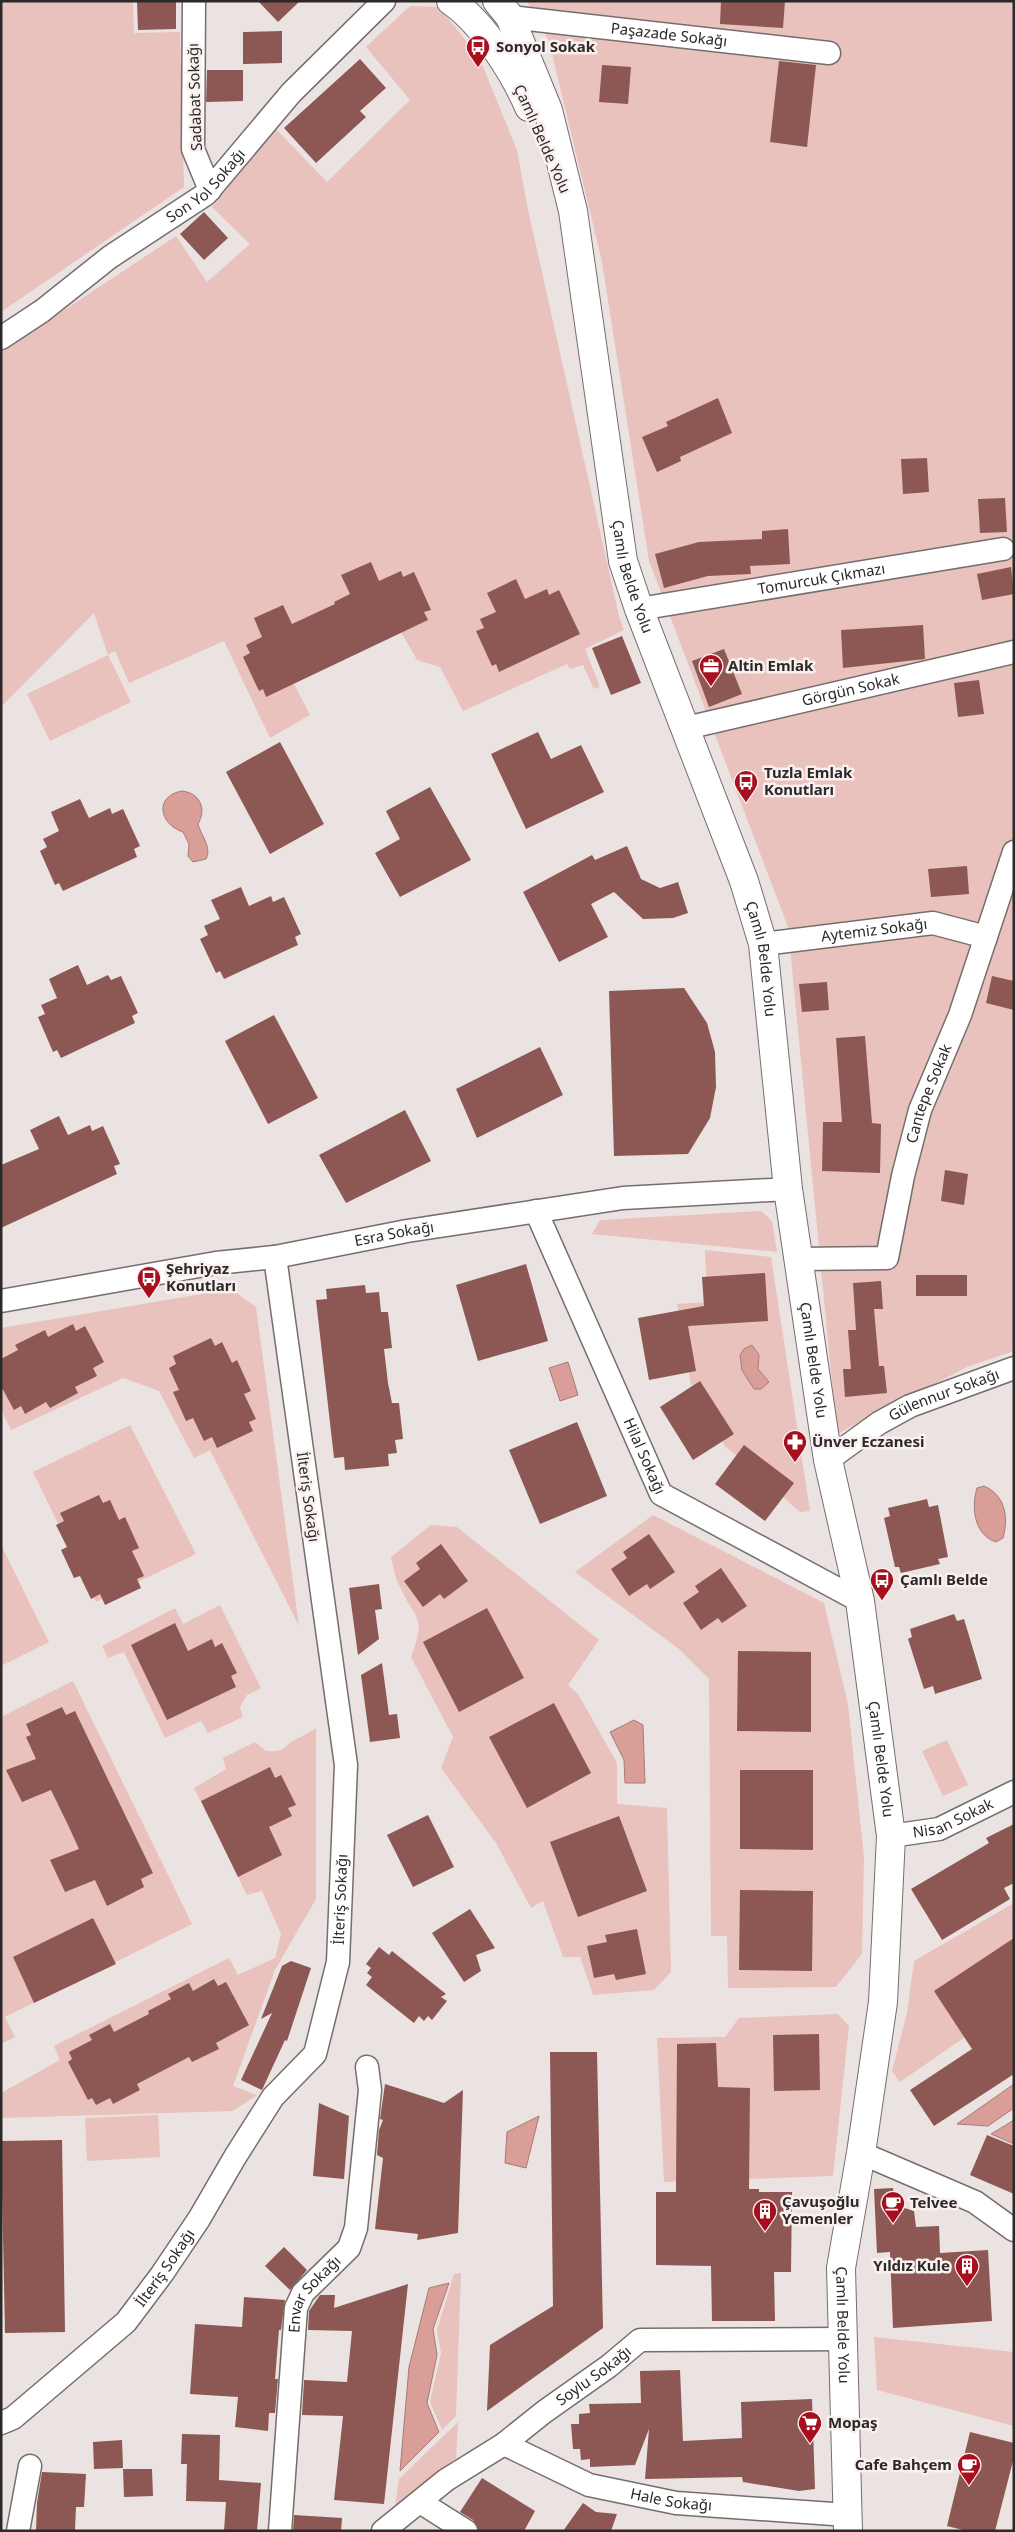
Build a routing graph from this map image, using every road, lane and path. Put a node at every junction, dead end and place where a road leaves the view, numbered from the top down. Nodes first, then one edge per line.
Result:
1 (194, 1) edge
2 (384, 1) edge
3 (451, 1) edge
4 (504, 9) edge
5 (829, 53) dead end
6 (210, 190) junction
7 (573, 211) junction
8 (1, 338) edge
9 (1003, 549) dead end
10 (639, 609) junction
11 (1014, 652) edge
12 (686, 728) junction
13 (1014, 852) edge
14 (986, 937) junction
15 (763, 944) junction
16 (788, 1189) junction
17 (536, 1211) junction
18 (275, 1257) junction
19 (799, 1259) junction
20 (1, 1302) edge
21 (1014, 1368) edge
22 (828, 1460) junction
23 (860, 1601) junction
24 (1014, 1792) edge
25 (890, 1836) junction
26 (367, 2067) dead end
27 (861, 2153) junction
28 (1014, 2230) edge
29 (843, 2339) junction
30 (1, 2423) edge
31 (504, 2444) junction
32 (30, 2466) dead end
33 (420, 2502) junction
34 (848, 2523) edge
35 (18, 2531) edge
36 (280, 2531) edge
37 (383, 2531) edge
38 (466, 2531) edge

1 - 6 street, Sadabat Sokağı
2 - 6 street, Son Yol Sokağı
3 - 7 street, Çamlı Belde Yolu
4 - 5 street, Paşazade Sokağı
4 - 7 street, Çamlı Belde Yolu
6 - 8 street, Son Yol Sokağı
7 - 10 street, Çamlı Belde Yolu
9 - 10 street, Tomurcuk Çıkmazı
10 - 12 street, Çamlı Belde Yolu
11 - 12 street, Görgün Sokak
12 - 15 street, Çamlı Belde Yolu
13 - 14 street, Cantepe Sokak
14 - 15 street, Aytemiz Sokağı
14 - 19 street, Cantepe Sokak
15 - 16 street, Çamlı Belde Yolu
16 - 17 street, Esra Sokağı
16 - 19 street, Çamlı Belde Yolu
17 - 18 street, Esra Sokağı
17 - 23 street, Hilal Sokağı
18 - 20 street, Esra Sokağı
18 - 30 street, İlteriş Sokağı
19 - 22 street, Çamlı Belde Yolu
21 - 22 street, Gülennur Sokağı
22 - 23 street, Çamlı Belde Yolu
23 - 25 street, Çamlı Belde Yolu
24 - 25 street, Nisan Sokak
25 - 27 street, Çamlı Belde Yolu
26 - 36 street, Envar Sokağı
27 - 28 street
27 - 29 street, Çamlı Belde Yolu
29 - 31 street, Soylu Sokağı
29 - 34 street, Çamlı Belde Yolu
31 - 33 street, Soylu Sokağı
31 - 34 street, Hale Sokağı
32 - 35 street
33 - 37 street, Soylu Sokağı
33 - 38 street

